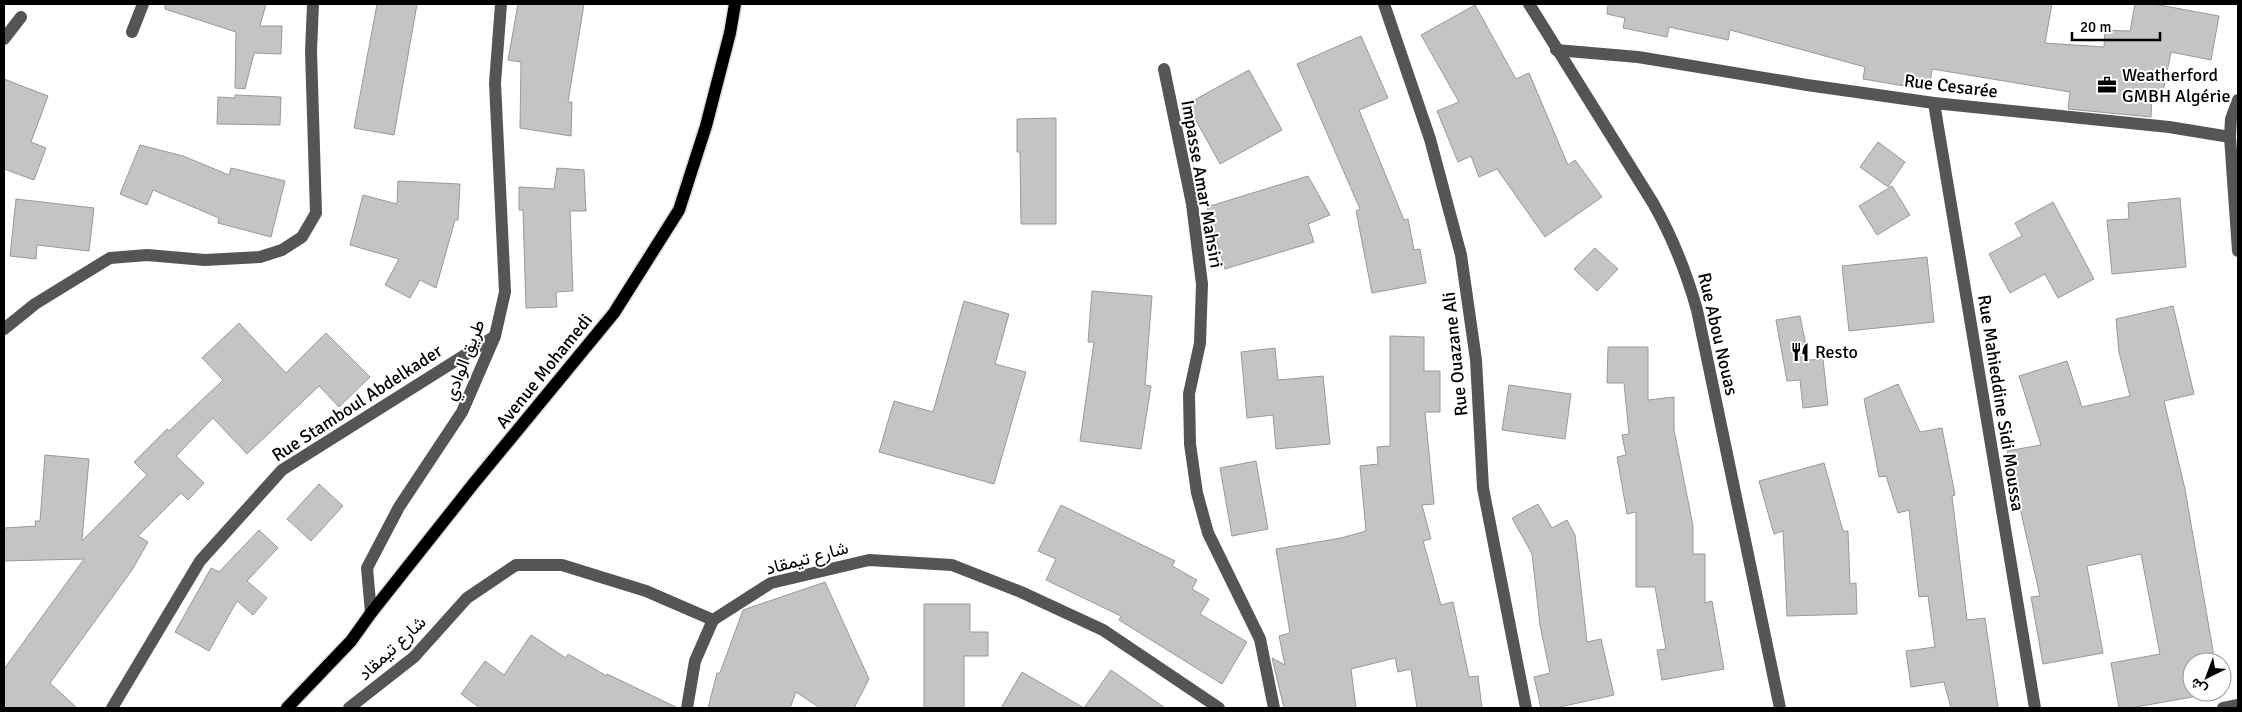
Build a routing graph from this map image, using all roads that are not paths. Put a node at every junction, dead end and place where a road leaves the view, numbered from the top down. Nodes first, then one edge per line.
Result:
1 (143, 4) edge
2 (313, 4) edge
3 (500, 4) edge
4 (735, 4) edge
5 (1384, 4) edge
6 (1529, 4) edge
7 (21, 17) dead end
8 (132, 32) dead end
9 (4, 39) edge
10 (1556, 50) junction
11 (1164, 69) dead end
12 (2238, 100) edge
13 (1934, 103) junction
14 (2230, 137) junction
15 (2238, 251) edge
16 (4, 330) edge
17 (495, 336) junction
18 (371, 613) junction
19 (713, 620) junction
20 (2238, 705) edge
21 (112, 708) edge
22 (287, 708) edge
23 (349, 708) edge
24 (687, 708) edge
25 (1219, 708) edge
26 (1274, 708) edge
27 (1526, 708) edge
28 (1780, 708) edge
29 (2035, 708) edge
30 (2223, 708) edge

1 - 8 street
2 - 16 street
3 - 17 street, طريق الوادي
4 - 18 main road, Avenue Mohamedi
5 - 27 street, Rue Ouazane Ali
6 - 10 street, Rue Abou Nouas
7 - 9 street
10 - 13 street, Rue Cesarée
10 - 28 street, Rue Abou Nouas
11 - 26 street, Impasse Amar Mahsiri
12 - 14 street
13 - 14 street, Rue Cesarée
13 - 29 street, Rue Mahieddine Sidi Moussa
14 - 15 street
17 - 18 street, طريق الوادي
17 - 21 street, Rue Stamboul Abdelkader
18 - 22 main road, Avenue Mohamedi
19 - 23 street, شارع تيمقاد
19 - 24 street
19 - 25 street, شارع تيمقاد
20 - 30 street

